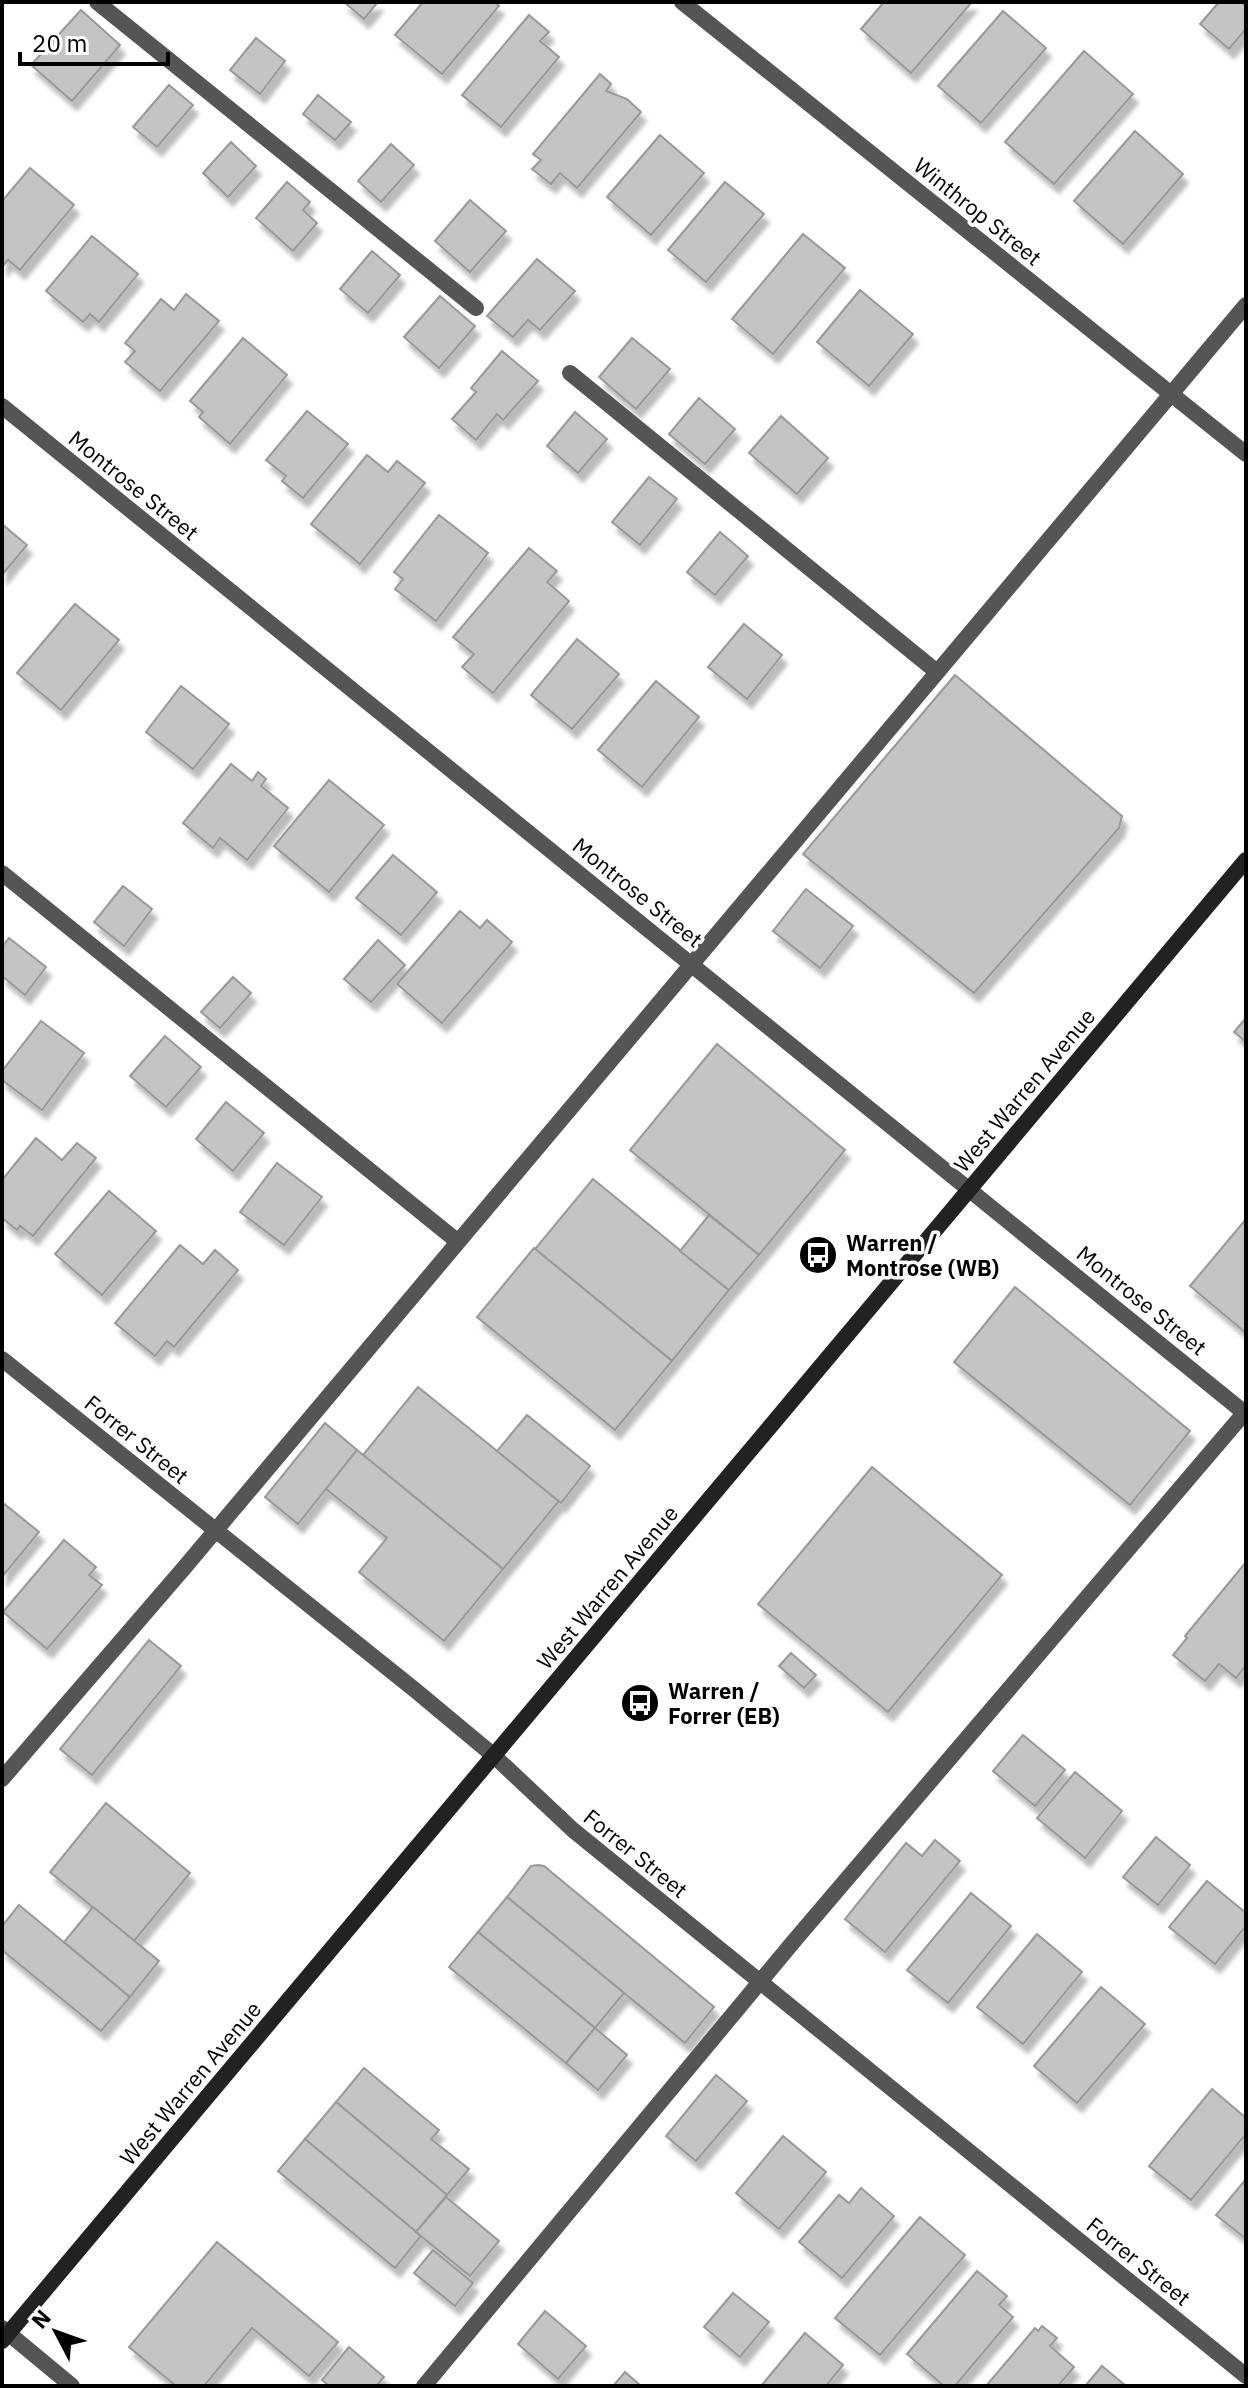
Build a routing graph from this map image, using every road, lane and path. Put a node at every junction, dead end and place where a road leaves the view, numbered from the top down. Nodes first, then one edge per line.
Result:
1 (97, 2) edge
2 (682, 2) edge
3 (1246, 305) edge
4 (476, 308) dead end
5 (570, 373) dead end
6 (1171, 395) junction
7 (2, 406) edge
8 (1246, 454) edge
9 (937, 672) junction
10 (1246, 860) edge
11 (2, 873) edge
12 (691, 964) junction
13 (970, 1189) junction
14 (457, 1241) junction
15 (2, 1359) edge
16 (1246, 1412) edge
17 (214, 1529) junction
18 (493, 1755) junction
19 (2, 1779) edge
20 (760, 1981) junction
21 (4, 2334) edge
22 (1246, 2376) edge
23 (72, 2386) edge
24 (424, 2386) edge

1 - 4 street
2 - 6 street, Winthrop Street
3 - 6 street
5 - 9 street
6 - 8 street, Winthrop Street
6 - 9 street
7 - 12 street, Montrose Street
9 - 12 street
10 - 13 main road, West Warren Avenue
11 - 14 street
12 - 13 street, Montrose Street
12 - 14 street
13 - 16 street, Montrose Street
13 - 18 main road, West Warren Avenue
14 - 17 street
15 - 17 street, Forrer Street
16 - 20 street
17 - 18 street, Forrer Street
17 - 19 street
18 - 20 street, Forrer Street
18 - 21 main road, West Warren Avenue
20 - 22 street, Forrer Street
20 - 24 street
21 - 23 street

